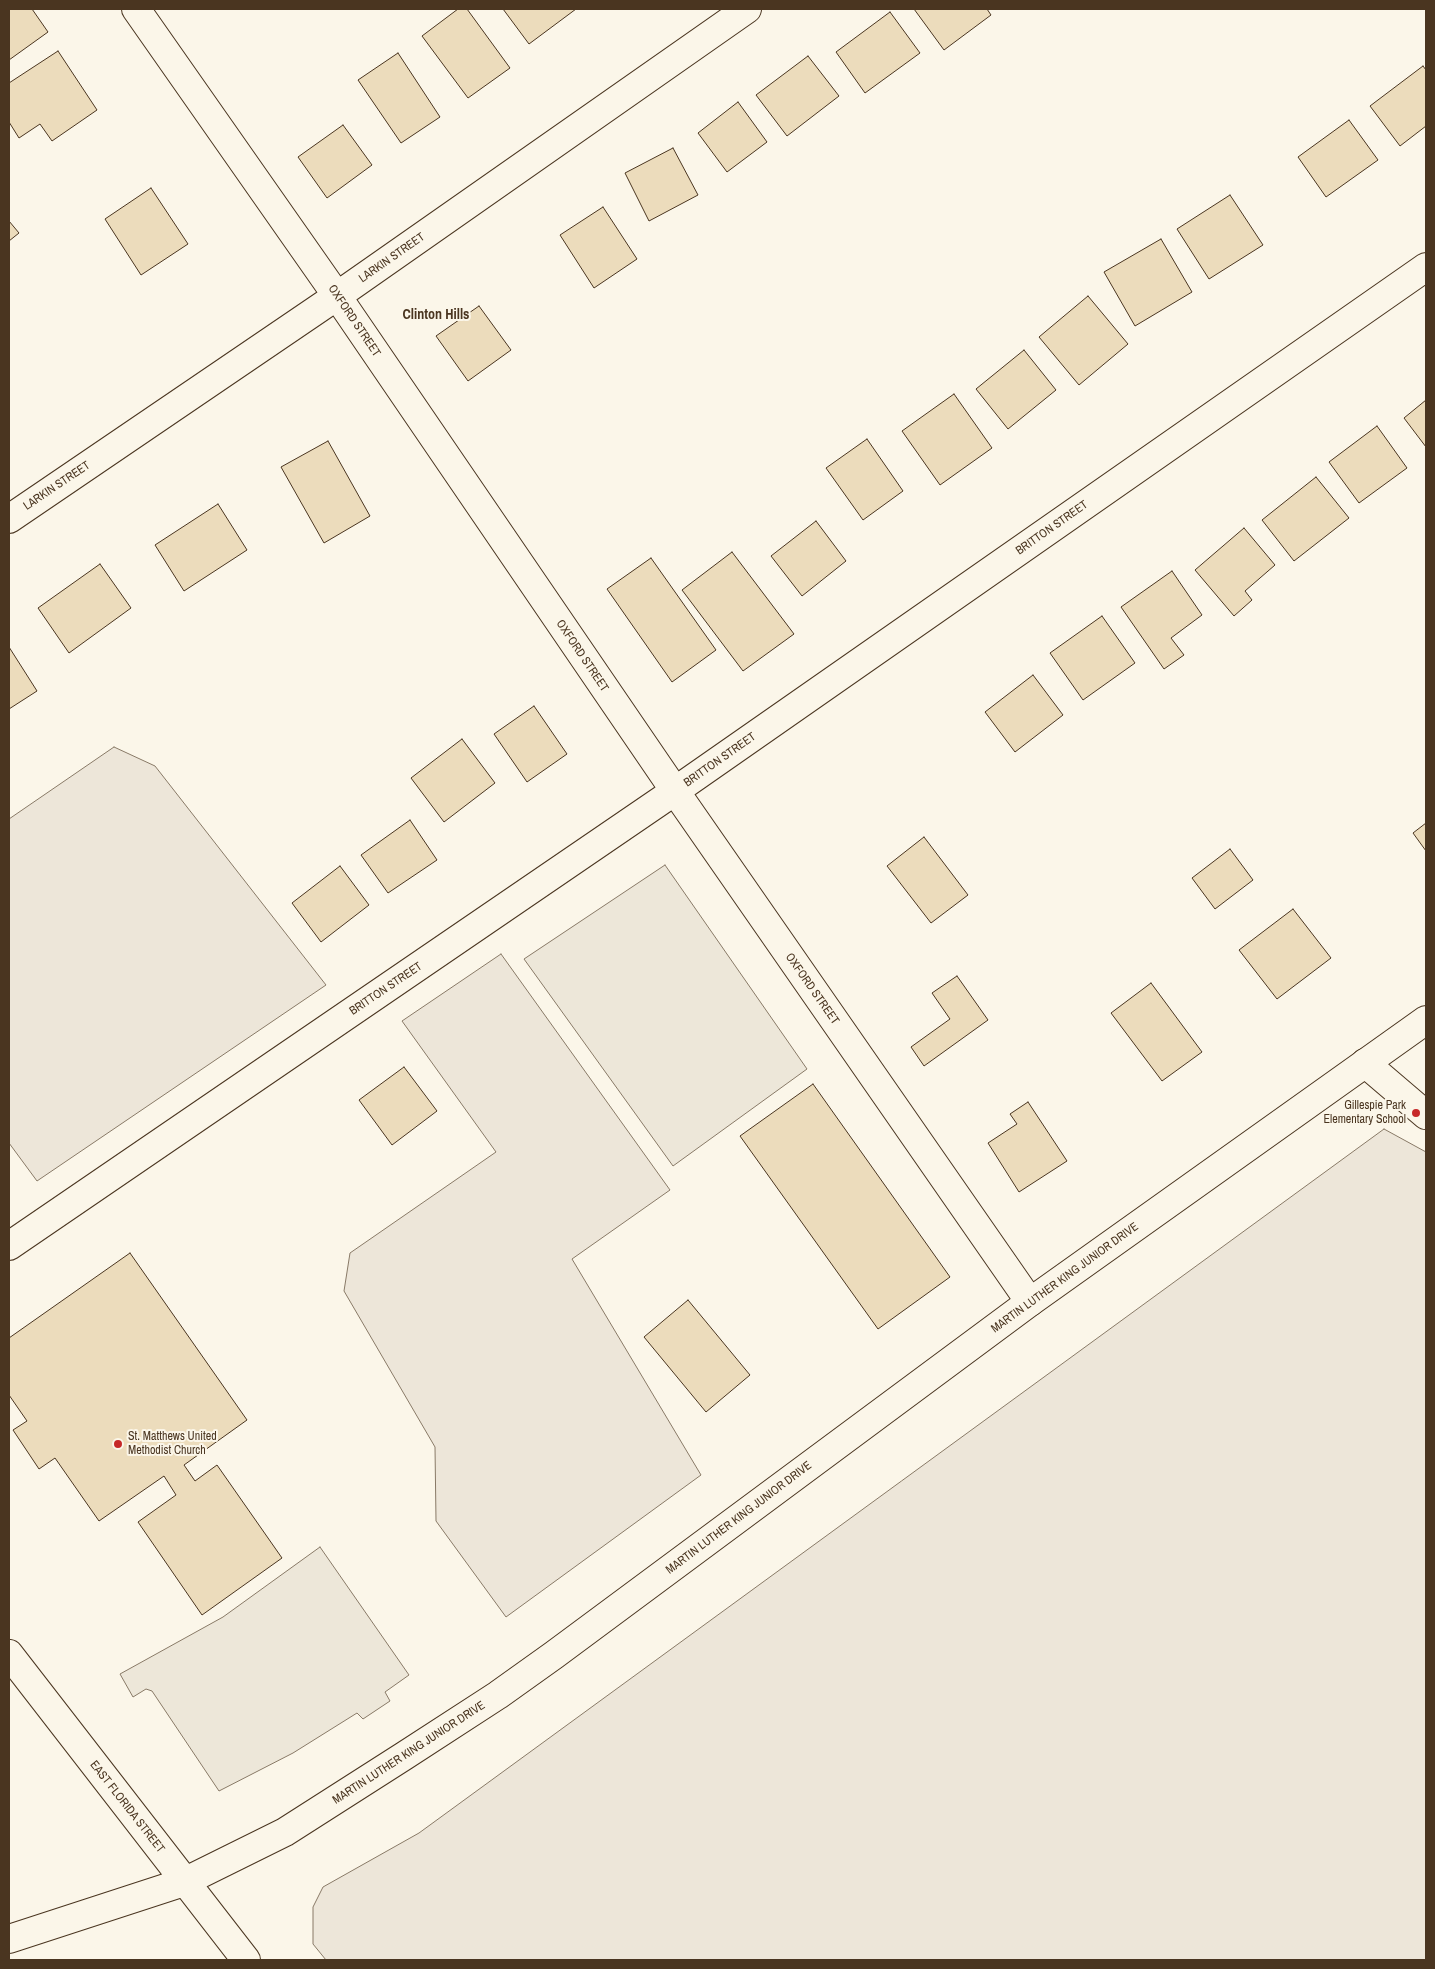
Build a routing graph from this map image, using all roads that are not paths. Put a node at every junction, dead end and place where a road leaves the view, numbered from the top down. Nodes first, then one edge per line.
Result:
1 (136, 9) edge
2 (747, 9) edge
3 (1426, 267) edge
4 (337, 296) junction
5 (9, 519) edge
6 (675, 792) junction
7 (1426, 1020) edge
8 (1365, 1063) junction
9 (1426, 1115) edge
10 (9, 1246) edge
11 (1030, 1302) junction
12 (9, 1654) edge
13 (184, 1882) junction
14 (9, 1939) edge
15 (246, 1960) edge

1 - 4 street, OXFORD STREET
2 - 4 street, LARKIN STREET
3 - 6 street, BRITTON STREET
4 - 5 street, LARKIN STREET
4 - 6 street, OXFORD STREET
6 - 10 street, BRITTON STREET
6 - 11 street, OXFORD STREET
7 - 8 street, MARTIN LUTHER KING JUNIOR DRIVE
8 - 9 street
8 - 11 street, MARTIN LUTHER KING JUNIOR DRIVE
11 - 13 street, MARTIN LUTHER KING JUNIOR DRIVE
12 - 13 street, EAST FLORIDA STREET
13 - 14 street, MARTIN LUTHER KING JUNIOR DRIVE
13 - 15 street, EAST FLORIDA STREET

